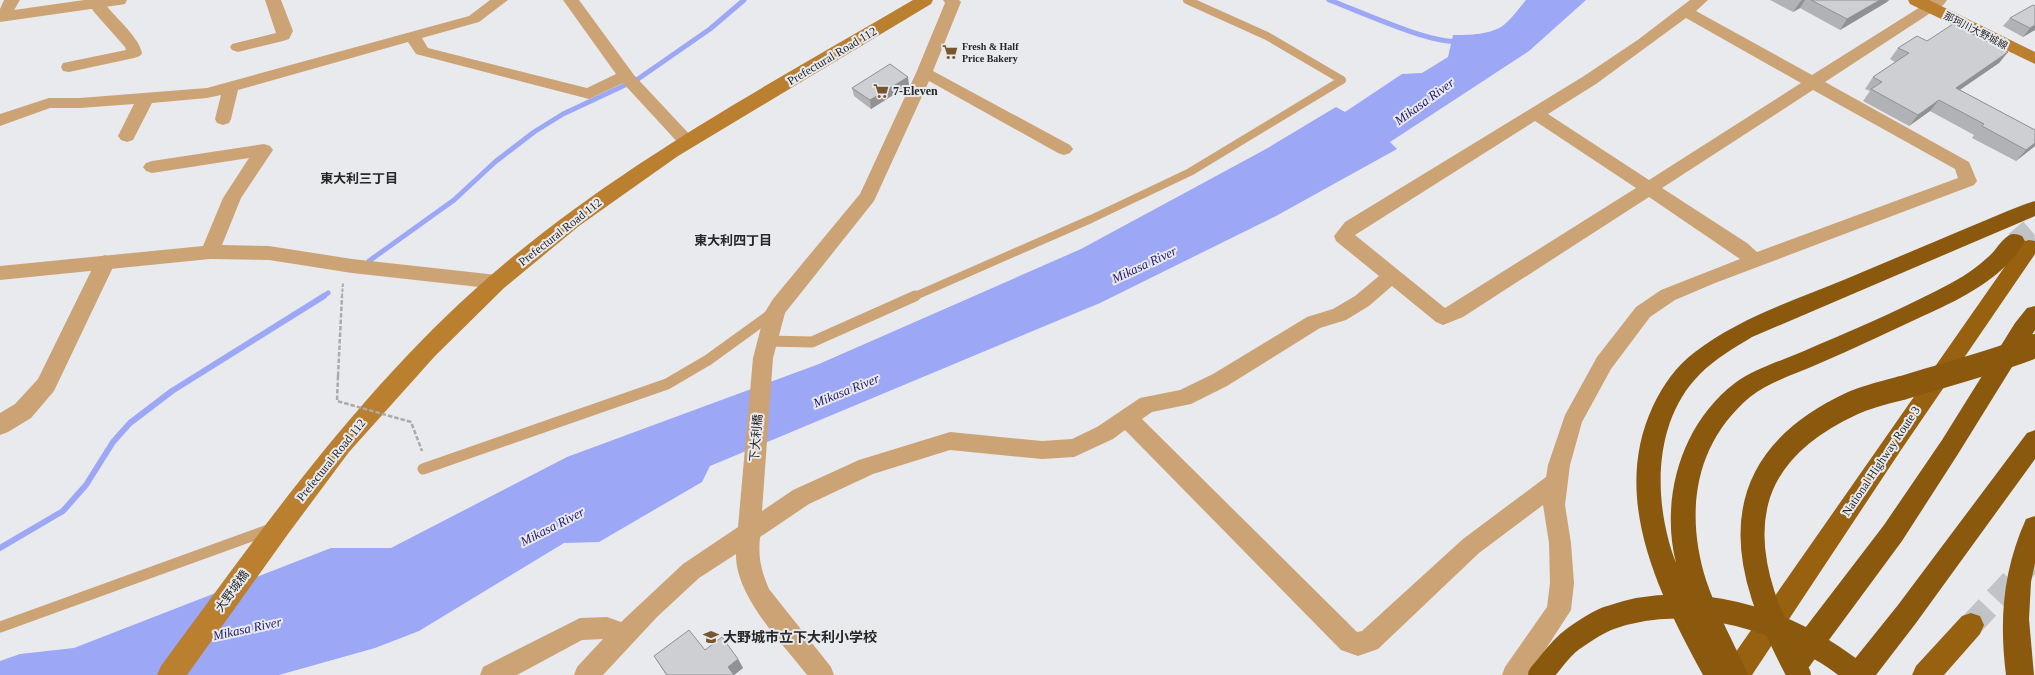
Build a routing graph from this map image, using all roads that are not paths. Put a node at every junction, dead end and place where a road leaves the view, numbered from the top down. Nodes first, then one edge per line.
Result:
1 (12, 0) edge
2 (119, 0) edge
3 (273, 0) edge
4 (500, 0) edge
5 (571, 0) edge
6 (925, 0) edge
7 (951, 0) edge
8 (1187, 0) edge
9 (1928, 2) edge
10 (96, 3) junction
11 (1693, 6) edge
12 (2, 16) edge
13 (413, 37) junction
14 (238, 47) dead end
15 (2035, 60) edge
16 (69, 67) dead end
17 (924, 73) junction
18 (629, 80) junction
19 (1813, 82) junction
20 (231, 86) junction
21 (145, 99) junction
22 (1536, 114) junction
23 (223, 119) dead end
24 (0, 120) edge
25 (127, 136) dead end
26 (687, 142) junction
27 (1064, 149) dead end
28 (152, 166) dead end
29 (1650, 188) junction
30 (2035, 208) edge
31 (210, 252) junction
32 (1754, 260) junction
33 (105, 263) junction
34 (0, 273) edge
35 (1391, 276) junction
36 (497, 282) junction
37 (775, 312) junction
38 (2031, 330) edge
39 (765, 350) junction
40 (1127, 418) junction
41 (0, 424) edge
42 (2032, 444) edge
43 (422, 469) dead end
44 (1557, 482) junction
45 (749, 524) junction
46 (2035, 527) edge
47 (272, 536) junction
48 (1971, 625) tunnel mouth
49 (0, 627) edge
50 (1701, 627) junction
51 (625, 635) junction
52 (171, 675) edge
53 (492, 675) edge
54 (586, 675) edge
55 (822, 675) edge
56 (1514, 675) edge
57 (1540, 675) edge
58 (1718, 675) edge
59 (1735, 675) edge
60 (1786, 675) edge
61 (1799, 675) edge
62 (1859, 675) edge
63 (1926, 675) edge
64 (2020, 675) edge

1 - 12 street
2 - 10 street
3 - 14 street
4 - 13 street
5 - 18 street
6 - 26 main road, Prefectural Road 112
7 - 17 street
8 - 39 lane
9 - 15 main road, 那珂川大野城線
9 - 19 street
10 - 12 street
10 - 16 street
11 - 19 street
11 - 22 street
13 - 18 street
13 - 20 street
17 - 27 street
17 - 37 street
18 - 26 street
19 - 29 street
19 - 32 street
20 - 21 street
20 - 23 street
21 - 24 street
21 - 25 street
22 - 29 street
22 - 35 street
26 - 36 main road, Prefectural Road 112
28 - 31 street
29 - 32 street
29 - 35 street
30 - 50 highway
31 - 33 street
31 - 36 street
32 - 44 street
33 - 34 street
33 - 41 street
35 - 40 street
36 - 47 main road, Prefectural Road 112
37 - 39 street, 下大利橋
37 - 43 lane
38 - 60 highway
38 - 61 highway, bridge
39 - 45 street, 下大利橋
40 - 44 street
40 - 45 street
42 - 62 highway
44 - 56 street
45 - 51 street
45 - 55 street, 下大利橋
46 - 64 highway
47 - 49 lane
47 - 52 main road, 大野城橋
48 - 63 highway
50 - 58 highway
50 - 59 highway
50 - 59 highway, National Highway Route 3
51 - 53 street
51 - 54 street
57 - 62 highway, bridge

